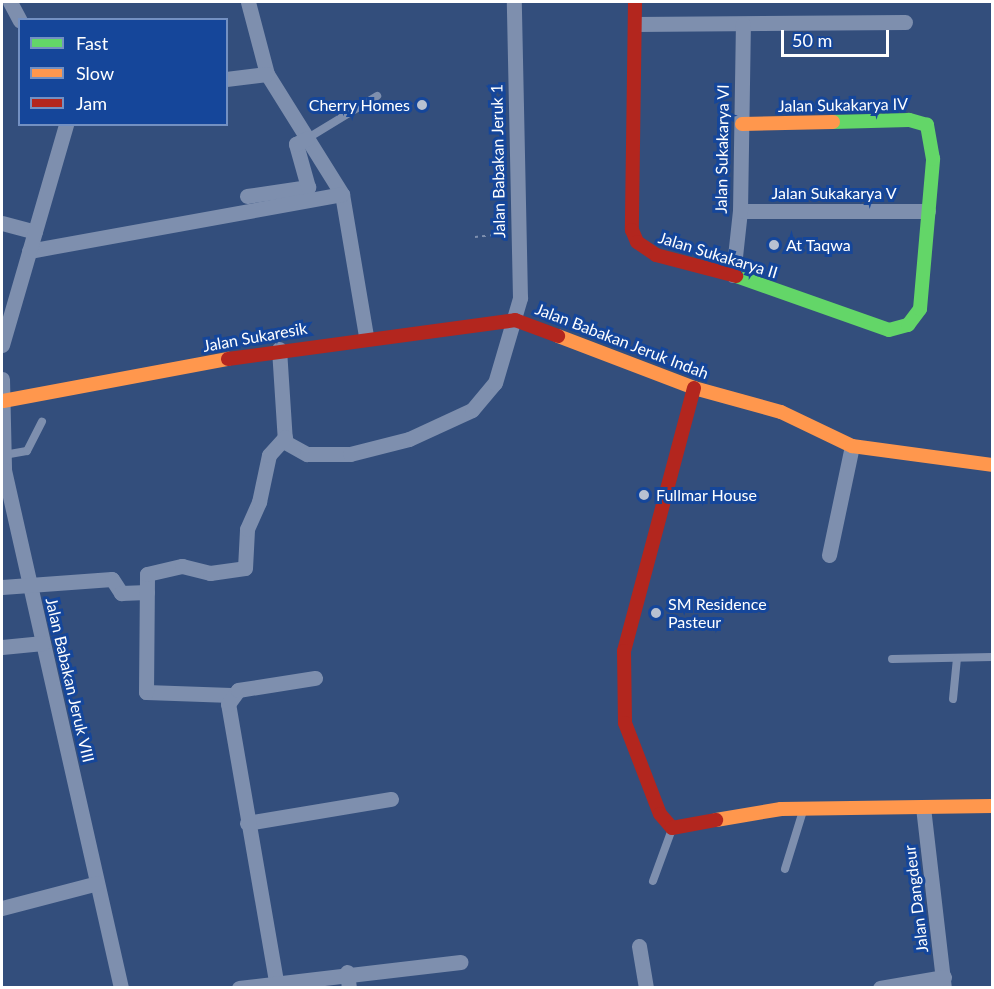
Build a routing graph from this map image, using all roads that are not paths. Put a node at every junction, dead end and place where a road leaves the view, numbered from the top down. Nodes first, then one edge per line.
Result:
1 (10, 2) edge
2 (248, 2) edge
3 (514, 2) edge
4 (635, 2) edge
5 (18, 18) edge
6 (905, 22) dead end
7 (635, 24) junction
8 (742, 24) junction
9 (267, 74) junction
10 (228, 79) edge
11 (378, 96) dead end
12 (742, 123) junction
13 (65, 126) edge
14 (308, 138) junction
15 (342, 194) junction
16 (247, 196) dead end
17 (740, 211) junction
18 (928, 211) junction
19 (2, 223) edge
20 (35, 232) junction
21 (29, 250) junction
22 (733, 275) junction
23 (515, 320) junction
24 (366, 336) junction
25 (2, 345) edge
26 (279, 349) junction
27 (2, 379) edge
28 (694, 388) junction
29 (3, 401) edge
30 (42, 422) dead end
31 (285, 437) junction
32 (852, 446) junction
33 (3, 465) edge
34 (993, 465) edge
35 (829, 555) dead end
36 (30, 586) junction
37 (2, 587) edge
38 (147, 592) junction
39 (43, 643) junction
40 (2, 646) edge
41 (993, 657) edge
42 (892, 658) dead end
43 (957, 658) junction
44 (315, 678) dead end
45 (231, 695) junction
46 (953, 699) dead end
47 (391, 799) dead end
48 (993, 806) edge
49 (923, 807) junction
50 (803, 809) junction
51 (247, 822) junction
52 (672, 828) junction
53 (785, 869) dead end
54 (652, 880) dead end
55 (97, 883) junction
56 (2, 908) edge
57 (639, 946) dead end
58 (460, 962) dead end
59 (348, 980) edge
60 (276, 981) junction
61 (944, 982) edge
62 (121, 987) edge
63 (239, 987) edge
64 (646, 987) edge
65 (880, 987) edge

1 - 5 street
2 - 9 street
3 - 23 street, Jalan Babakan Jeruk 1
4 - 7 street, Jalan Sukakarya II
6 - 8 street
7 - 8 street
7 - 22 street, Jalan Sukakarya II
8 - 12 street, Jalan Sukakarya VI
9 - 10 street
9 - 14 street
11 - 14 lane
12 - 17 street, Jalan Sukakarya VI
12 - 18 street, Jalan Sukakarya IV
13 - 20 street
14 - 15 street
14 - 16 street
15 - 21 street
15 - 24 street
17 - 18 street, Jalan Sukakarya V
17 - 22 street, Jalan Sukakarya VI
18 - 22 street, Jalan Sukakarya II
19 - 20 street
20 - 21 street
21 - 25 street
23 - 24 street, Jalan Sukaresik
23 - 28 street, Jalan Babakan Jeruk Indah
23 - 31 street, Jalan Babakan Jeruk 1
24 - 26 street, Jalan Sukaresik
26 - 29 street, Jalan Sukaresik
26 - 31 street
27 - 29 street, Jalan Babakan Jeruk VIII
28 - 32 street, Jalan Babakan Jeruk Indah
28 - 52 street
29 - 33 street, Jalan Babakan Jeruk VIII
30 - 33 lane
31 - 38 street
32 - 34 street, Jalan Babakan Jeruk Indah
32 - 35 street
33 - 36 street, Jalan Babakan Jeruk VIII
36 - 37 street
36 - 38 street
36 - 39 street, Jalan Babakan Jeruk VIII
38 - 45 street
39 - 40 street
39 - 55 street, Jalan Babakan Jeruk VIII
41 - 43 lane
42 - 43 lane
43 - 46 lane
44 - 45 street
45 - 51 street
47 - 51 street
48 - 49 street
49 - 50 street
49 - 61 street, Jalan Dangdeur
50 - 52 street
50 - 53 lane
51 - 60 street
52 - 54 lane
55 - 56 street
55 - 62 street, Jalan Babakan Jeruk VIII
57 - 64 street
58 - 59 street
59 - 60 street
60 - 63 street
61 - 65 street

